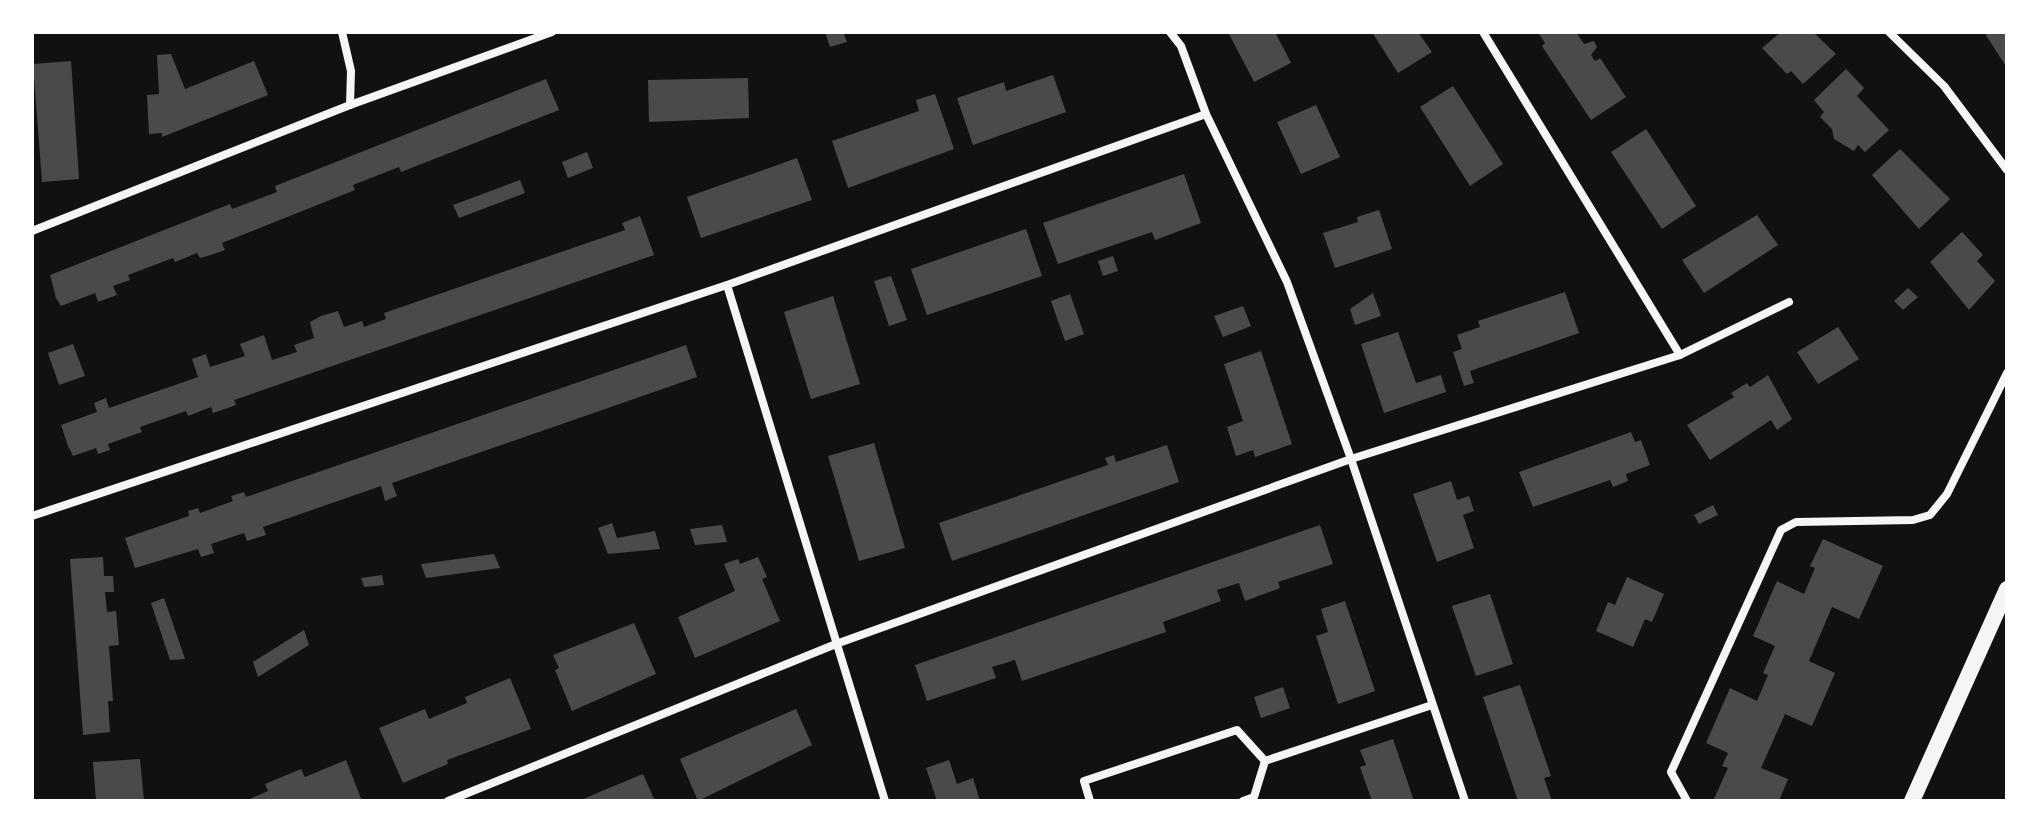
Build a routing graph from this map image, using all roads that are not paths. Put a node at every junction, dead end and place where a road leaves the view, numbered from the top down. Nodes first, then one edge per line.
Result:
1 (342, 32) edge
2 (552, 32) edge
3 (1170, 32) edge
4 (1483, 32) edge
5 (1889, 32) edge
6 (350, 105) junction
7 (1206, 114) junction
8 (2007, 170) edge
9 (32, 231) edge
10 (727, 285) junction
11 (1789, 302) dead end
12 (1680, 355) junction
13 (2007, 373) edge
14 (1351, 459) junction
15 (32, 516) edge
16 (2007, 589) edge
17 (836, 644) junction
18 (1432, 705) junction
19 (1265, 761) junction
20 (448, 801) edge
21 (885, 801) edge
22 (1090, 801) edge
23 (1243, 801) edge
24 (1465, 801) edge
25 (1687, 801) edge
26 (1912, 801) edge

1 - 6 street
2 - 6 street
3 - 7 street
4 - 12 street
5 - 8 street
6 - 9 street
7 - 10 street
7 - 14 street
10 - 15 street
10 - 17 street
11 - 12 street
12 - 14 street
13 - 25 street
14 - 17 street
14 - 18 street
16 - 26 main road
17 - 20 street
17 - 21 street
18 - 19 street
18 - 24 street
19 - 22 street
19 - 23 street

